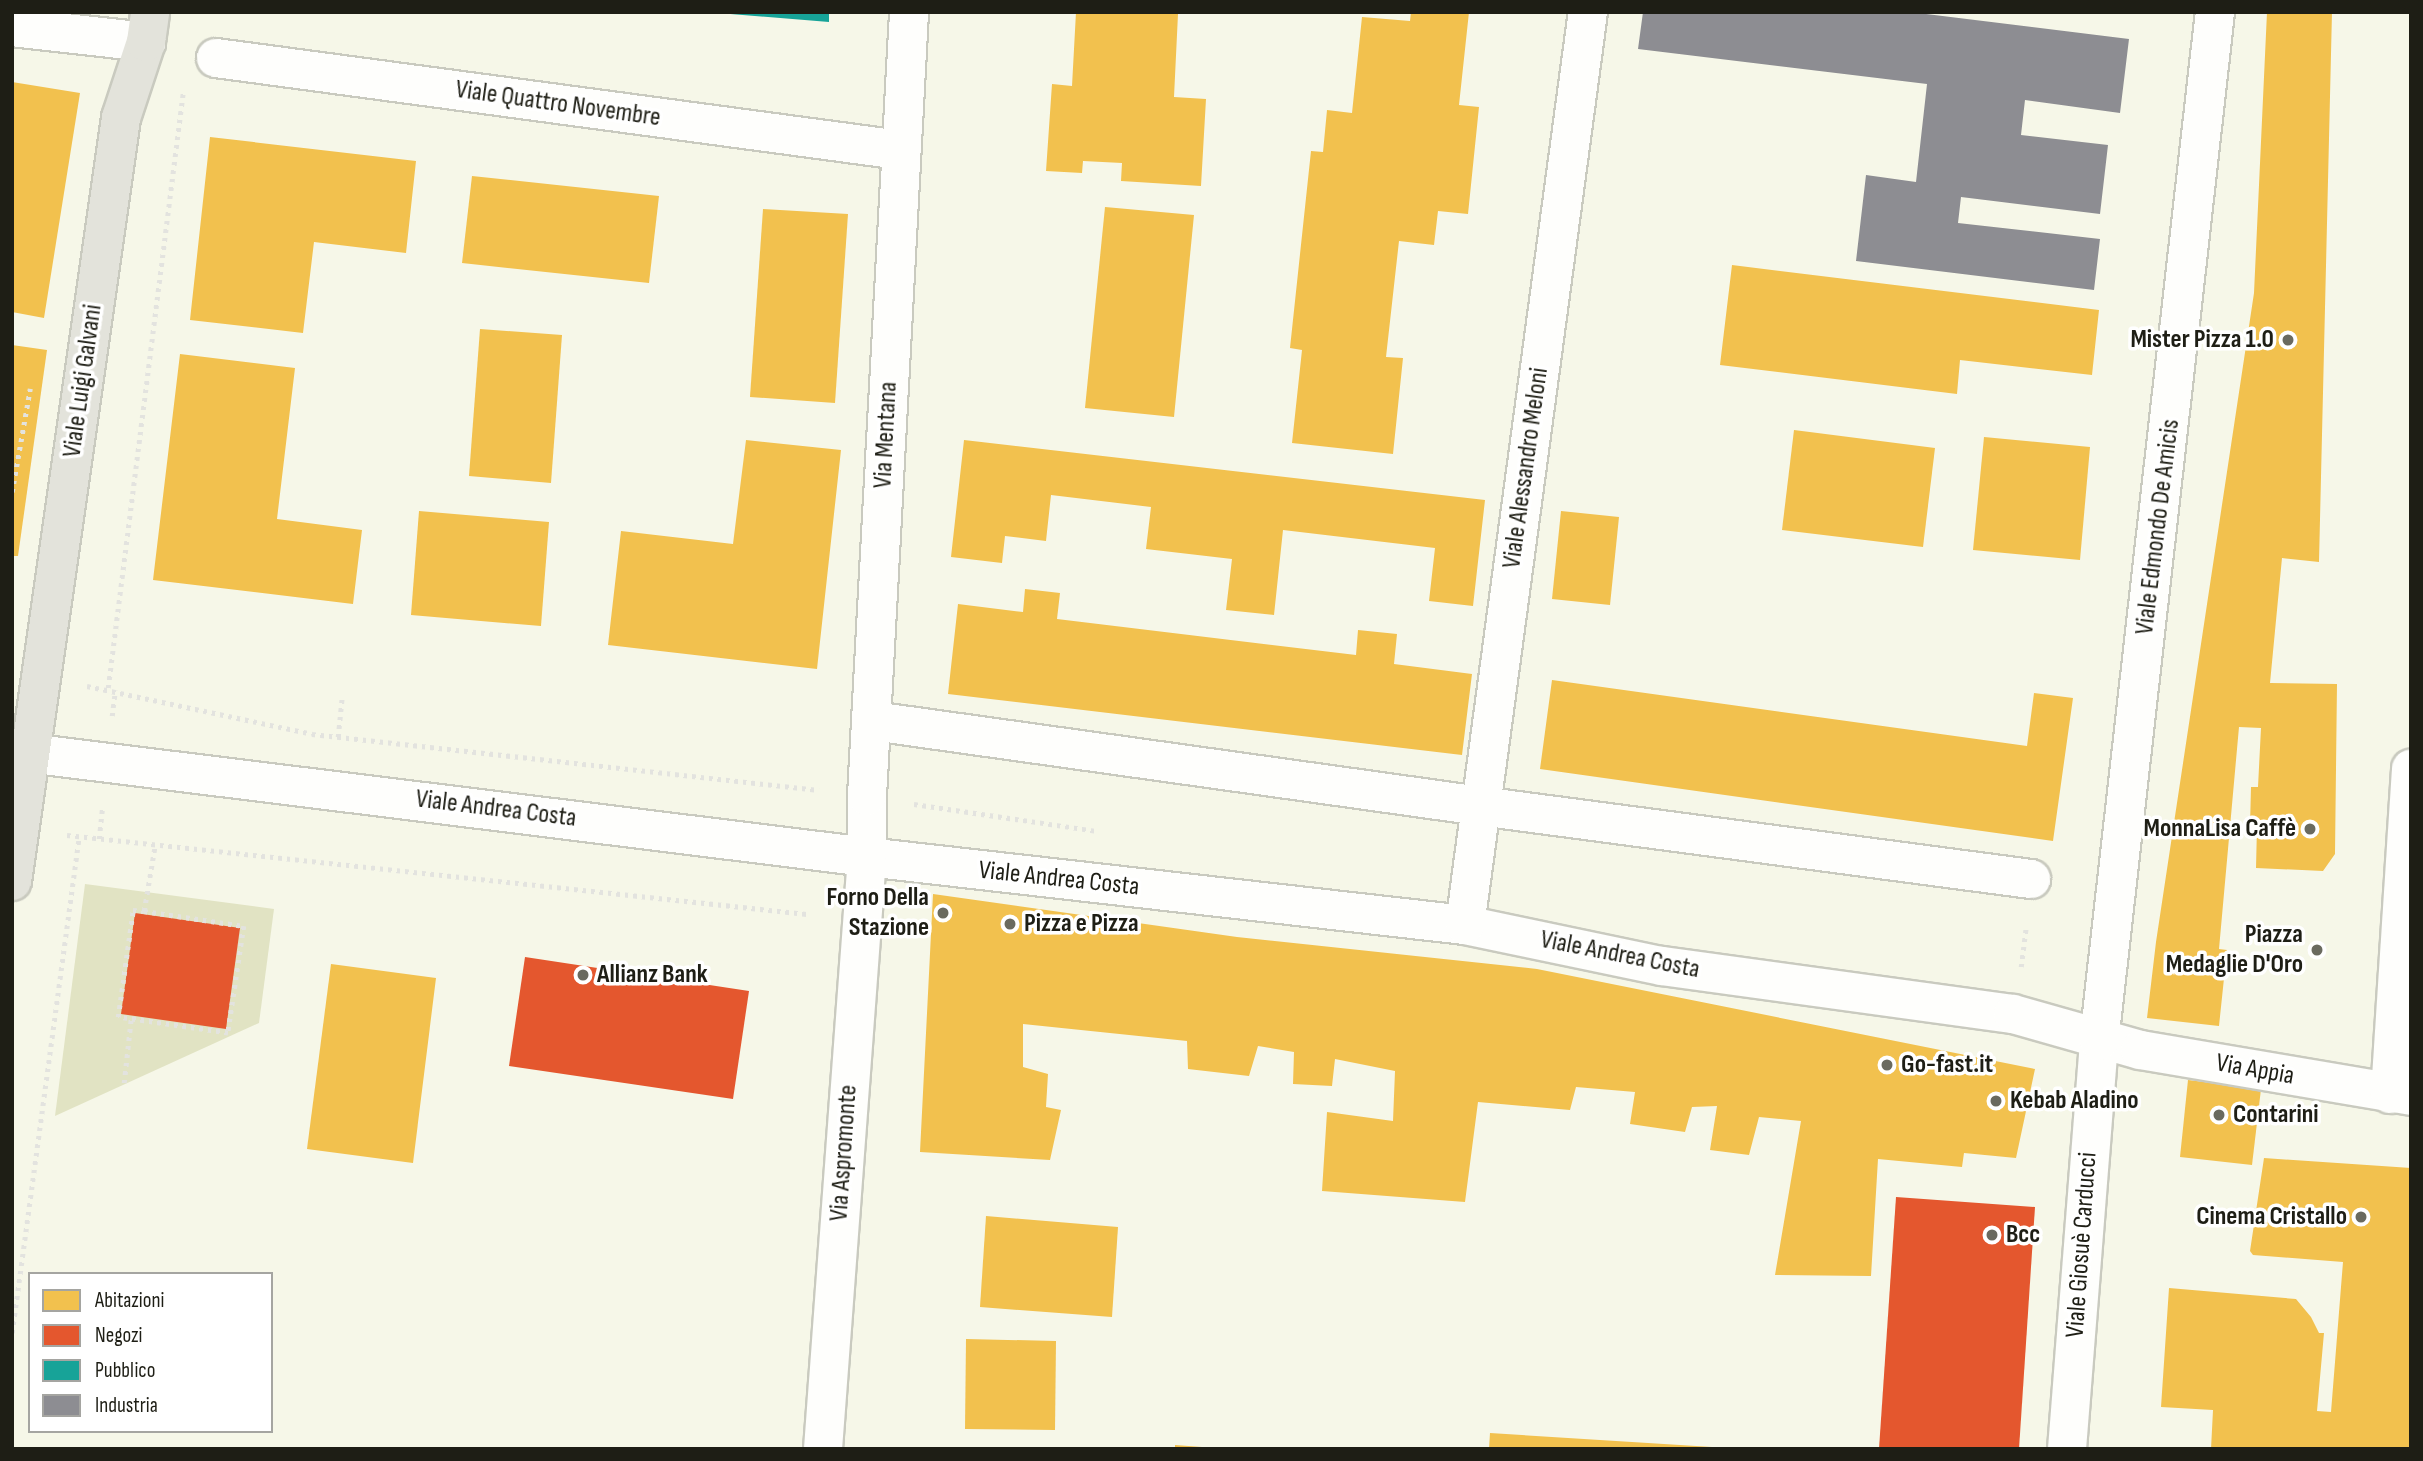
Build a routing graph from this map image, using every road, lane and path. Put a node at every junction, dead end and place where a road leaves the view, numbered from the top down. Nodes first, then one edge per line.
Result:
1 (909, 12) edge
2 (1588, 12) edge
3 (2215, 12) edge
4 (12, 27) edge
5 (148, 27) edge
6 (216, 58) dead end
7 (185, 80) dead end
8 (900, 150) junction
9 (115, 690) dead end
10 (342, 697) dead end
11 (873, 720) junction
12 (338, 737) dead end
13 (21, 752) edge
14 (2411, 769) edge
15 (1480, 806) junction
16 (155, 845) junction
17 (867, 857) junction
18 (2031, 879) dead end
19 (12, 881) edge
20 (144, 911) junction
21 (807, 914) dead end
22 (1465, 925) junction
23 (131, 1019) junction
24 (2099, 1041) junction
25 (124, 1083) dead end
26 (2400, 1095) edge
27 (12, 1333) edge
28 (823, 1449) edge
29 (2067, 1449) edge

1 - 8 street, Via Mentana
2 - 15 street, Viale Alessandro Meloni
3 - 24 street, Viale Edmondo De Amicis
4 - 5 street
5 - 13 main road, Viale Luigi Galvani
6 - 8 street, Viale Quattro Novembre
7 - 9 path
8 - 11 street, Via Mentana
10 - 12 path
11 - 15 street
11 - 17 street, Via Mentana
13 - 17 street, Viale Andrea Costa
13 - 19 main road, Viale Luigi Galvani
14 - 26 street
15 - 18 street
15 - 22 street, Viale Alessandro Meloni
16 - 20 path
16 - 21 path
16 - 27 path
17 - 22 street, Viale Andrea Costa
17 - 28 street, Via Aspromonte
20 - 23 path
20 - 23 path
22 - 24 street, Viale Andrea Costa
23 - 25 path
24 - 26 street, Via Appia
24 - 29 street, Viale Giosuè Carducci

